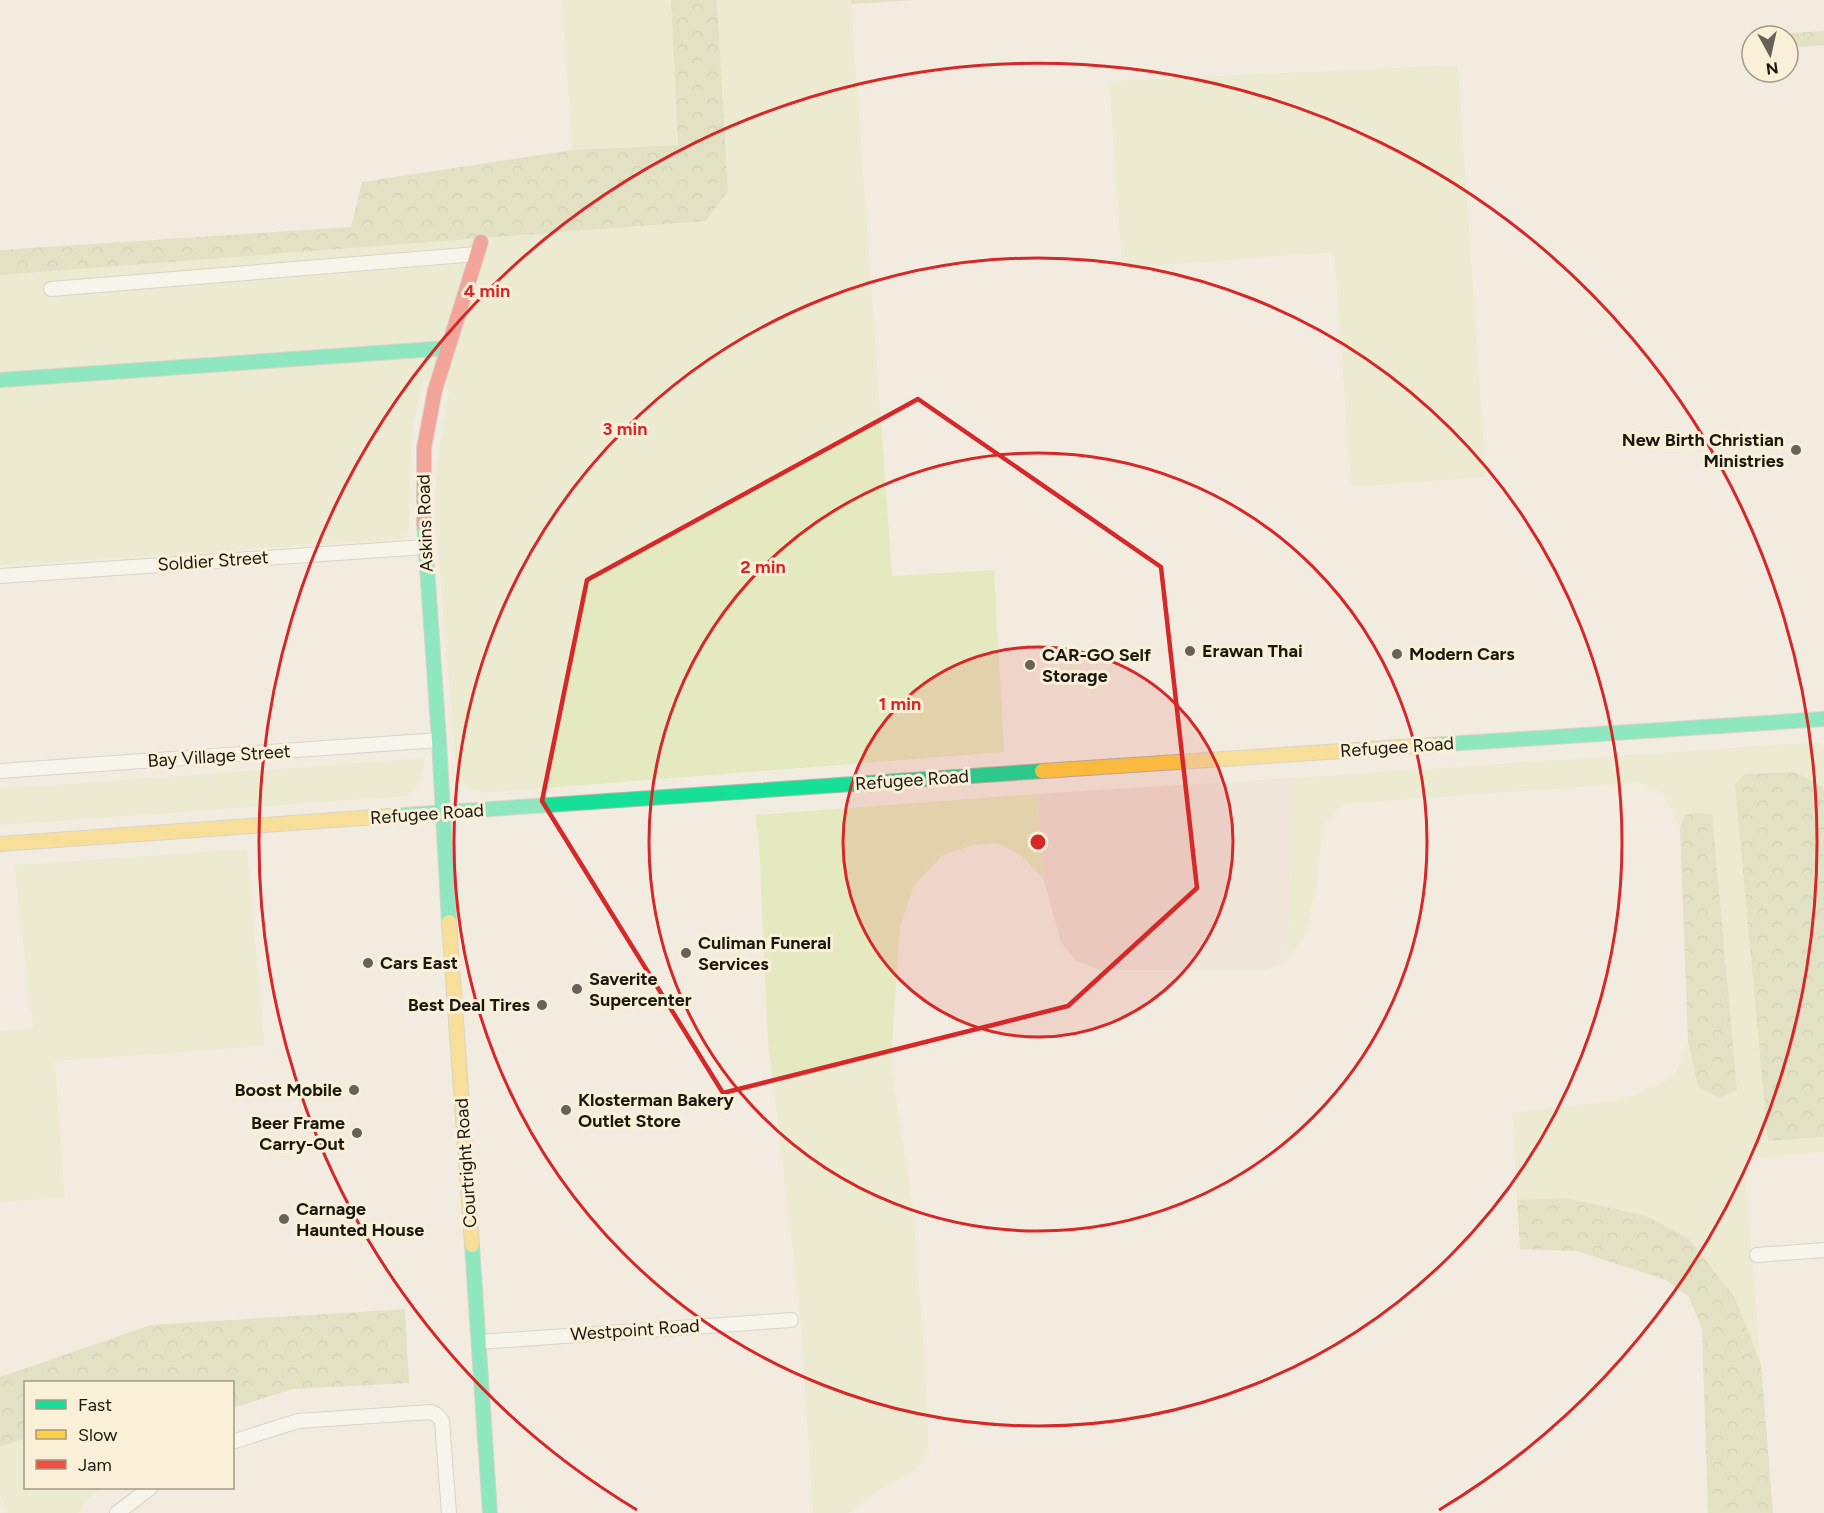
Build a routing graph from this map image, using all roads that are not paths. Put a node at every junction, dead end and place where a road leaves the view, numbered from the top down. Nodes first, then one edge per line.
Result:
1 (479, 248) joint
2 (51, 289) dead end
3 (448, 348) junction
4 (0, 380) edge
5 (425, 547) junction
6 (0, 576) edge
7 (1824, 719) edge
8 (439, 741) junction
9 (0, 771) edge
10 (442, 812) junction
11 (0, 844) edge
12 (1824, 1250) edge
13 (1757, 1255) dead end
14 (791, 1320) dead end
15 (479, 1342) junction
16 (234, 1441) edge
17 (149, 1489) edge
18 (117, 1513) edge
19 (449, 1513) edge
20 (490, 1513) edge

1 - 2 street
1 - 3 main road, Askins Road
3 - 4 main road
3 - 5 main road, Askins Road
5 - 6 street, Soldier Street
5 - 8 main road, Askins Road
7 - 10 main road, Refugee Road
8 - 9 street, Bay Village Street
8 - 10 main road, Askins Road
10 - 11 main road, Refugee Road
10 - 15 main road, Courtright Road
12 - 13 street
14 - 15 street, Westpoint Road
15 - 20 main road, Courtright Road
16 - 19 street
17 - 18 street

